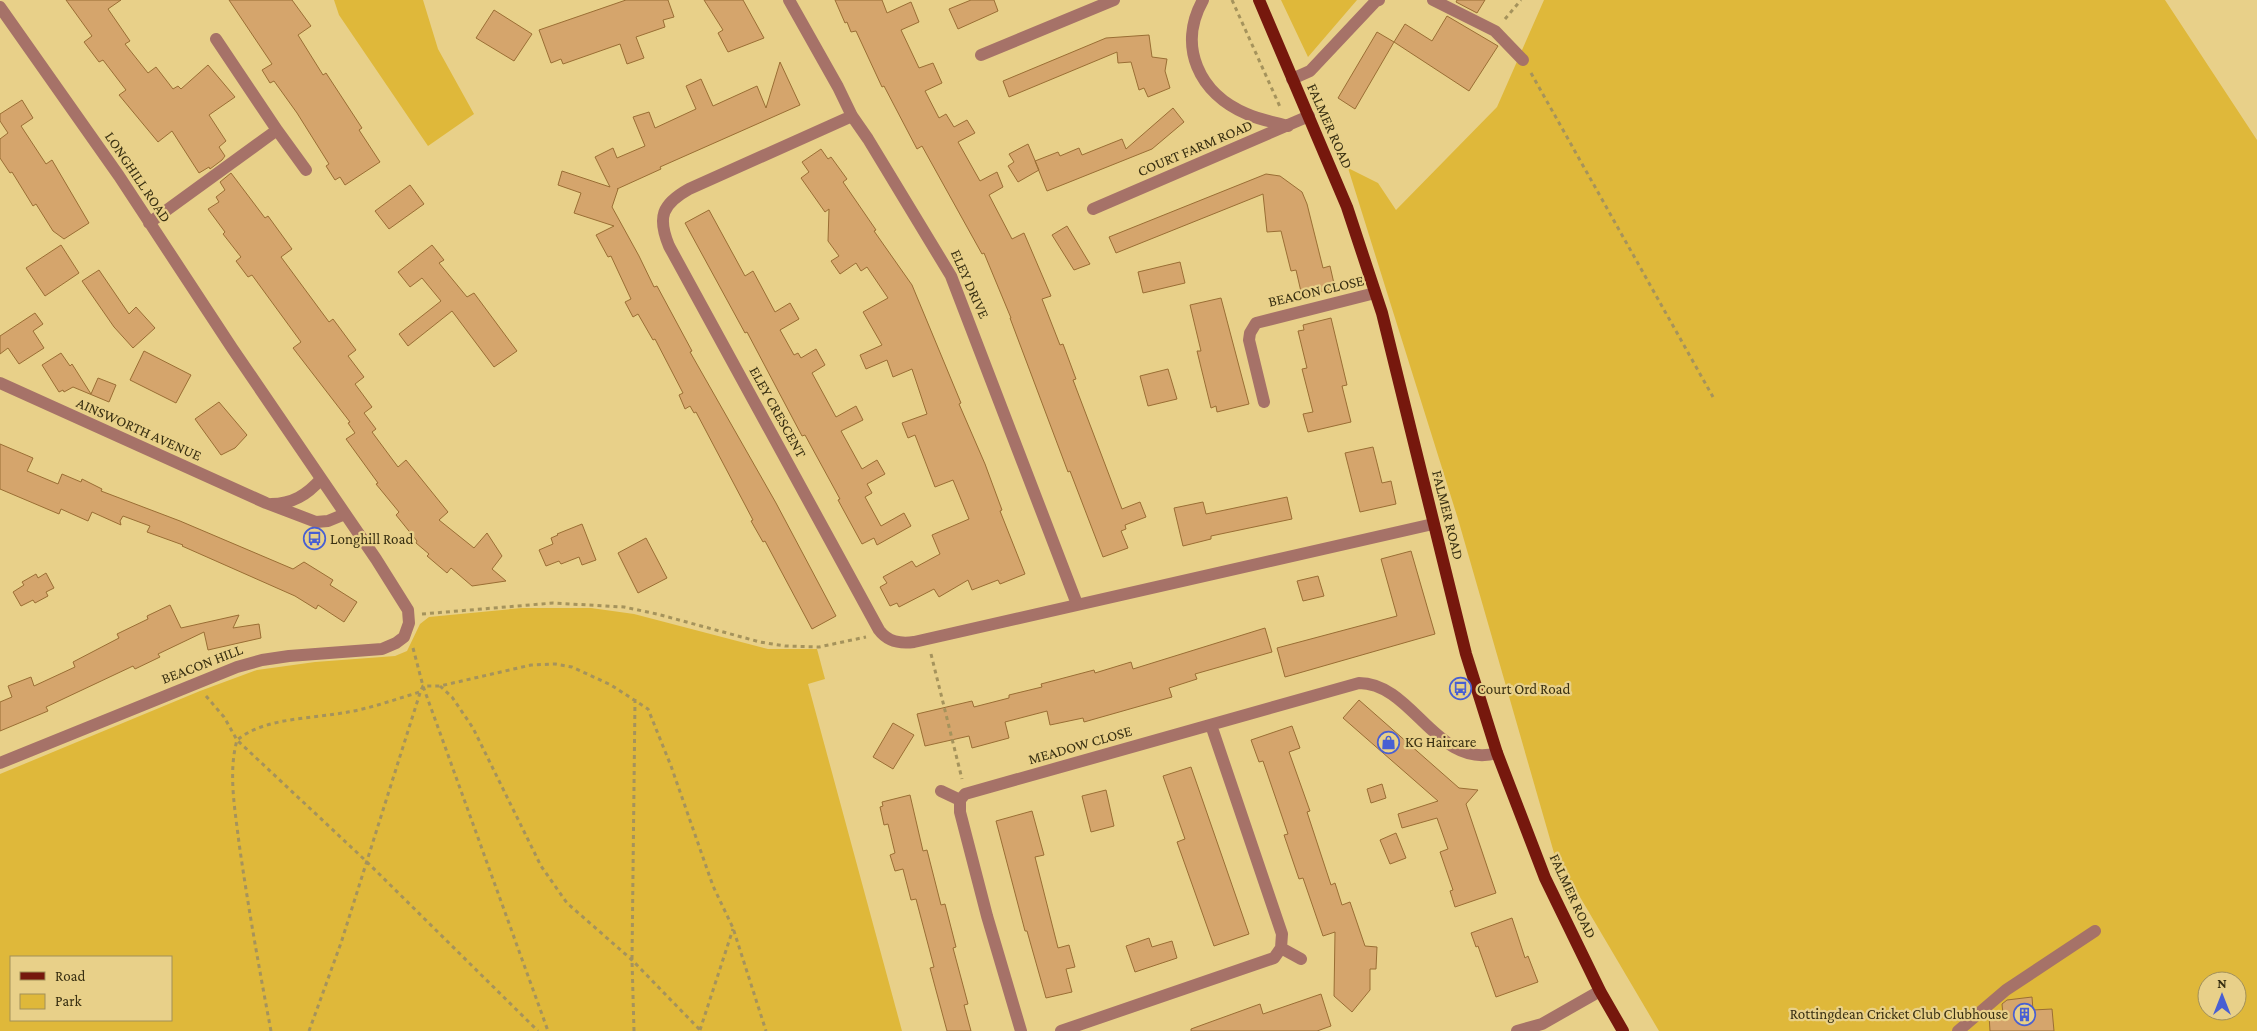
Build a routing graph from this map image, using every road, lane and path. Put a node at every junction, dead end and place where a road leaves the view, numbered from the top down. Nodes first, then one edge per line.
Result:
1 (788, 0) edge
2 (1114, 0) edge
3 (1203, 0) edge
4 (1232, 0) edge
5 (1259, 0) edge
6 (1379, 0) edge
7 (1434, 0) edge
8 (1521, 0) edge
9 (0, 6) edge
10 (1495, 32) junction
11 (216, 39) dead end
12 (980, 55) dead end
13 (1523, 60) joint
14 (1292, 79) junction
15 (852, 116) junction
16 (1309, 116) junction
17 (1288, 126) junction
18 (277, 130) junction
19 (306, 170) dead end
20 (1094, 209) dead end
21 (149, 223) junction
22 (1376, 293) junction
23 (0, 383) edge
24 (1713, 397) dead end
25 (1264, 402) dead end
26 (321, 479) junction
27 (266, 503) junction
28 (345, 514) junction
29 (1433, 524) junction
30 (1077, 604) junction
31 (409, 616) junction
32 (879, 630) junction
33 (404, 636) junction
34 (927, 639) junction
35 (199, 682) junction
36 (423, 686) junction
37 (440, 686) junction
38 (420, 692) junction
39 (635, 699) junction
40 (1211, 725) junction
41 (237, 740) junction
42 (1497, 753) junction
43 (0, 763) edge
44 (941, 791) dead end
45 (963, 797) junction
46 (366, 861) junction
47 (733, 928) junction
48 (2094, 930) dead end
49 (1281, 948) junction
50 (1301, 959) dead end
51 (632, 960) junction
52 (1600, 991) junction
53 (271, 1031) edge
54 (309, 1031) edge
55 (538, 1031) edge
56 (548, 1031) edge
57 (634, 1031) edge
58 (700, 1031) edge
59 (766, 1031) edge
60 (1021, 1031) edge
61 (1061, 1031) edge
62 (1517, 1031) edge
63 (1623, 1031) edge
64 (1958, 1031) edge

1 - 15 street, ELEY DRIVE
2 - 12 street
3 - 17 street
4 - 17 path
5 - 14 main road, FALMER ROAD
6 - 14 street
7 - 10 street
8 - 10 path
9 - 21 street, LONGHILL ROAD
10 - 13 street
11 - 18 street
13 - 24 path
14 - 16 main road, FALMER ROAD
15 - 30 street, ELEY DRIVE
15 - 32 street, ELEY CRESCENT
16 - 17 street, COURT FARM ROAD
16 - 22 main road, FALMER ROAD
17 - 20 street, COURT FARM ROAD
18 - 19 street
18 - 21 street
21 - 26 street, LONGHILL ROAD
22 - 25 street, BEACON CLOSE
22 - 29 main road, FALMER ROAD
23 - 27 street, AINSWORTH AVENUE
26 - 27 street
26 - 28 street, LONGHILL ROAD
27 - 28 street, AINSWORTH AVENUE
28 - 31 street, LONGHILL ROAD
29 - 30 street
29 - 42 main road, FALMER ROAD
30 - 34 street, ELEY CRESCENT
31 - 32 path
31 - 33 street
32 - 34 street, ELEY CRESCENT
33 - 35 street, BEACON HILL
33 - 36 path
34 - 45 path
35 - 41 path
35 - 43 street, BEACON HILL
36 - 37 path
36 - 38 path
36 - 56 path
37 - 39 path
37 - 51 path
38 - 41 path
38 - 46 path
39 - 47 path
39 - 51 path
40 - 42 street, MEADOW CLOSE
40 - 45 street, MEADOW CLOSE
40 - 49 street
41 - 46 path
41 - 53 path
42 - 52 main road, FALMER ROAD
44 - 45 street
45 - 60 street
46 - 54 path
46 - 55 path
47 - 58 path
47 - 59 path
48 - 64 street
49 - 50 street
49 - 61 street
51 - 57 path
51 - 58 path
52 - 62 street
52 - 63 main road, FALMER ROAD

